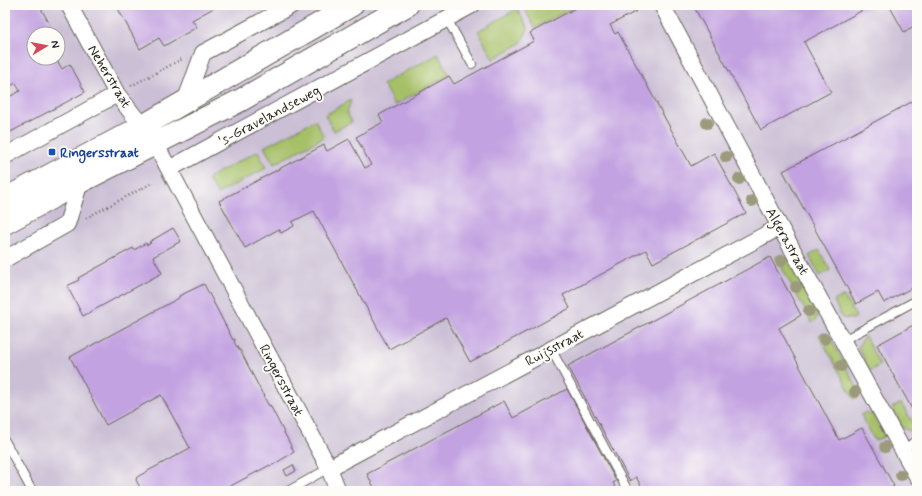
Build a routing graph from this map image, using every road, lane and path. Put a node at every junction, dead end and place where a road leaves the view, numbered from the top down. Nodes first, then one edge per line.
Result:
1 (69, 5) edge
2 (292, 5) edge
3 (352, 5) edge
4 (407, 5) edge
5 (472, 5) edge
6 (662, 5) edge
7 (447, 19) junction
8 (203, 53) junction
9 (472, 64) dead end
10 (117, 94) junction
11 (184, 102) junction
12 (149, 134) junction
13 (5, 156) edge
14 (169, 169) junction
15 (80, 182) junction
16 (5, 199) edge
17 (5, 223) edge
18 (67, 224) junction
19 (780, 227) junction
20 (5, 259) edge
21 (917, 300) edge
22 (842, 341) junction
23 (551, 349) junction
24 (5, 441) edge
25 (917, 441) edge
26 (902, 449) junction
27 (329, 468) junction
28 (917, 476) edge
29 (32, 491) edge
30 (288, 491) edge
31 (338, 491) edge
32 (628, 491) edge

1 - 10 street, Neherstraat
2 - 8 street
3 - 11 main road, 's-Gravelandseweg
4 - 12 main road, 's-Gravelandseweg
5 - 7 street, 's-Gravelandseweg
6 - 19 street, Algerastraat
7 - 9 lane
7 - 14 street, 's-Gravelandseweg
8 - 10 path
8 - 11 street
10 - 12 street, Neherstraat
10 - 13 street
11 - 12 main road, 's-Gravelandseweg
12 - 14 street, Ringersstraat
12 - 15 main road, 's-Gravelandseweg
12 - 16 main road, 's-Gravelandseweg
14 - 18 path
14 - 27 street, Ringersstraat
15 - 17 main road, 's-Gravelandseweg
15 - 18 street
18 - 20 street
19 - 22 street, Algerastraat
19 - 23 street, Ruijsstraat
21 - 22 lane
22 - 26 street, Algerastraat
23 - 27 street, Ruijsstraat
23 - 32 lane
24 - 29 lane
25 - 26 lane
26 - 28 street, Algerastraat
27 - 30 lane
27 - 31 street, Ringersstraat

